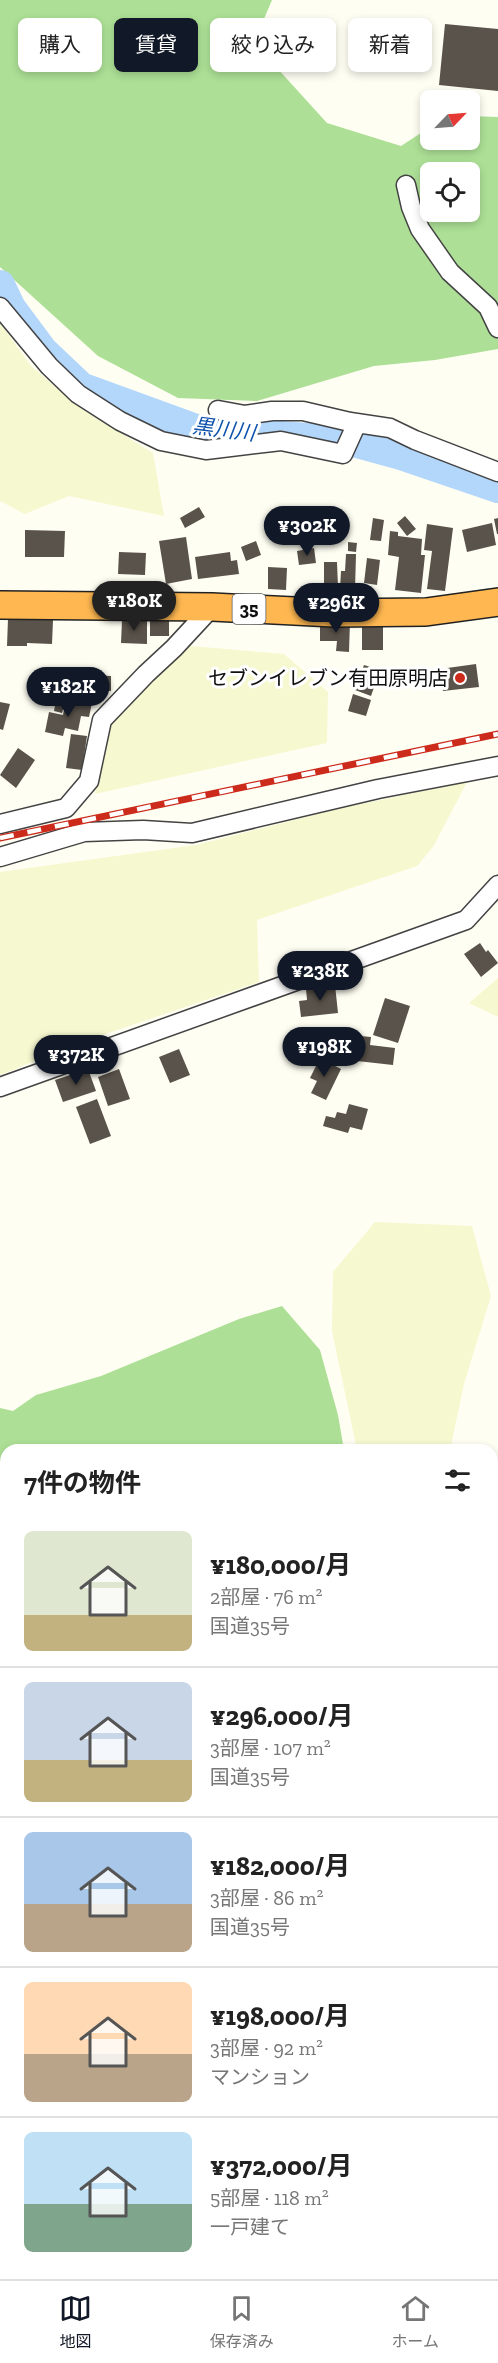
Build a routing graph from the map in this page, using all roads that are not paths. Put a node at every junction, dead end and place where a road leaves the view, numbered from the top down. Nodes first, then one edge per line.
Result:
1 (406, 185) dead end
2 (0, 307) edge
3 (498, 328) edge
4 (218, 410) dead end
5 (356, 424) junction
6 (498, 472) edge
7 (498, 602) edge
8 (0, 605) edge
9 (212, 607) junction
10 (498, 766) edge
11 (0, 824) edge
12 (0, 857) edge
13 (498, 885) edge
14 (0, 1087) edge

1 - 3 street
2 - 5 street
4 - 5 street
5 - 6 street
7 - 9 highway, 35
8 - 9 highway, 35
9 - 11 street
10 - 12 street
13 - 14 street

